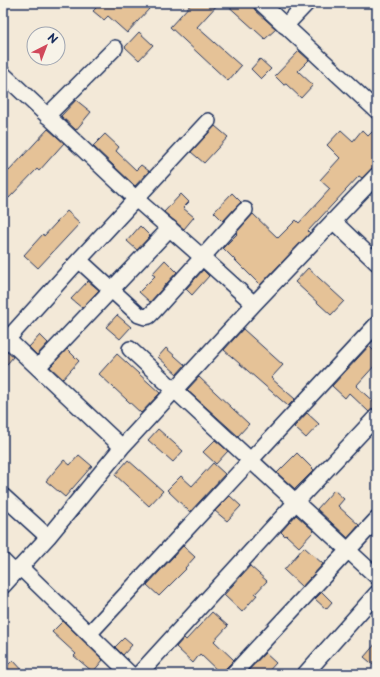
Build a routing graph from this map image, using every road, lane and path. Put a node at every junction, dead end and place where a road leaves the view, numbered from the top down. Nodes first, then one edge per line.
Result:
1 (261, 3) edge
2 (307, 3) edge
3 (286, 26) junction
4 (115, 48) dead end
5 (3, 74) edge
6 (377, 111) edge
7 (47, 116) junction
8 (208, 121) dead end
9 (377, 175) edge
10 (136, 199) junction
11 (245, 210) dead end
12 (333, 221) junction
13 (170, 228) junction
14 (202, 257) junction
15 (79, 260) junction
16 (377, 263) edge
17 (111, 290) junction
18 (254, 304) junction
19 (377, 324) edge
20 (4, 340) edge
21 (130, 349) dead end
22 (38, 367) junction
23 (175, 390) junction
24 (377, 416) edge
25 (122, 447) junction
26 (251, 461) junction
27 (3, 496) edge
28 (296, 502) junction
29 (377, 519) edge
30 (48, 537) junction
31 (348, 549) junction
32 (3, 562) edge
33 (17, 570) junction
34 (377, 577) edge
35 (3, 586) edge
36 (377, 593) edge
37 (89, 634) junction
38 (130, 674) edge
39 (139, 674) edge
40 (233, 674) edge
41 (305, 674) edge

1 - 3 street
2 - 3 street
3 - 6 street
4 - 7 street
5 - 7 street
7 - 10 street
8 - 10 street
9 - 12 street
10 - 13 street
10 - 15 street
11 - 14 street
12 - 16 street
12 - 18 street
13 - 14 street
13 - 17 street
14 - 17 street
14 - 18 street
15 - 17 street
15 - 20 street
17 - 22 street
18 - 23 street
19 - 26 street
20 - 22 street
21 - 23 street
22 - 25 street
23 - 25 street
23 - 26 street
24 - 28 street
25 - 30 street
26 - 28 street
26 - 37 street
27 - 30 street
28 - 31 street
28 - 39 street
29 - 31 street
30 - 33 street
31 - 34 street
31 - 40 street
32 - 33 street
33 - 35 street
33 - 37 street
36 - 41 street
37 - 38 street

